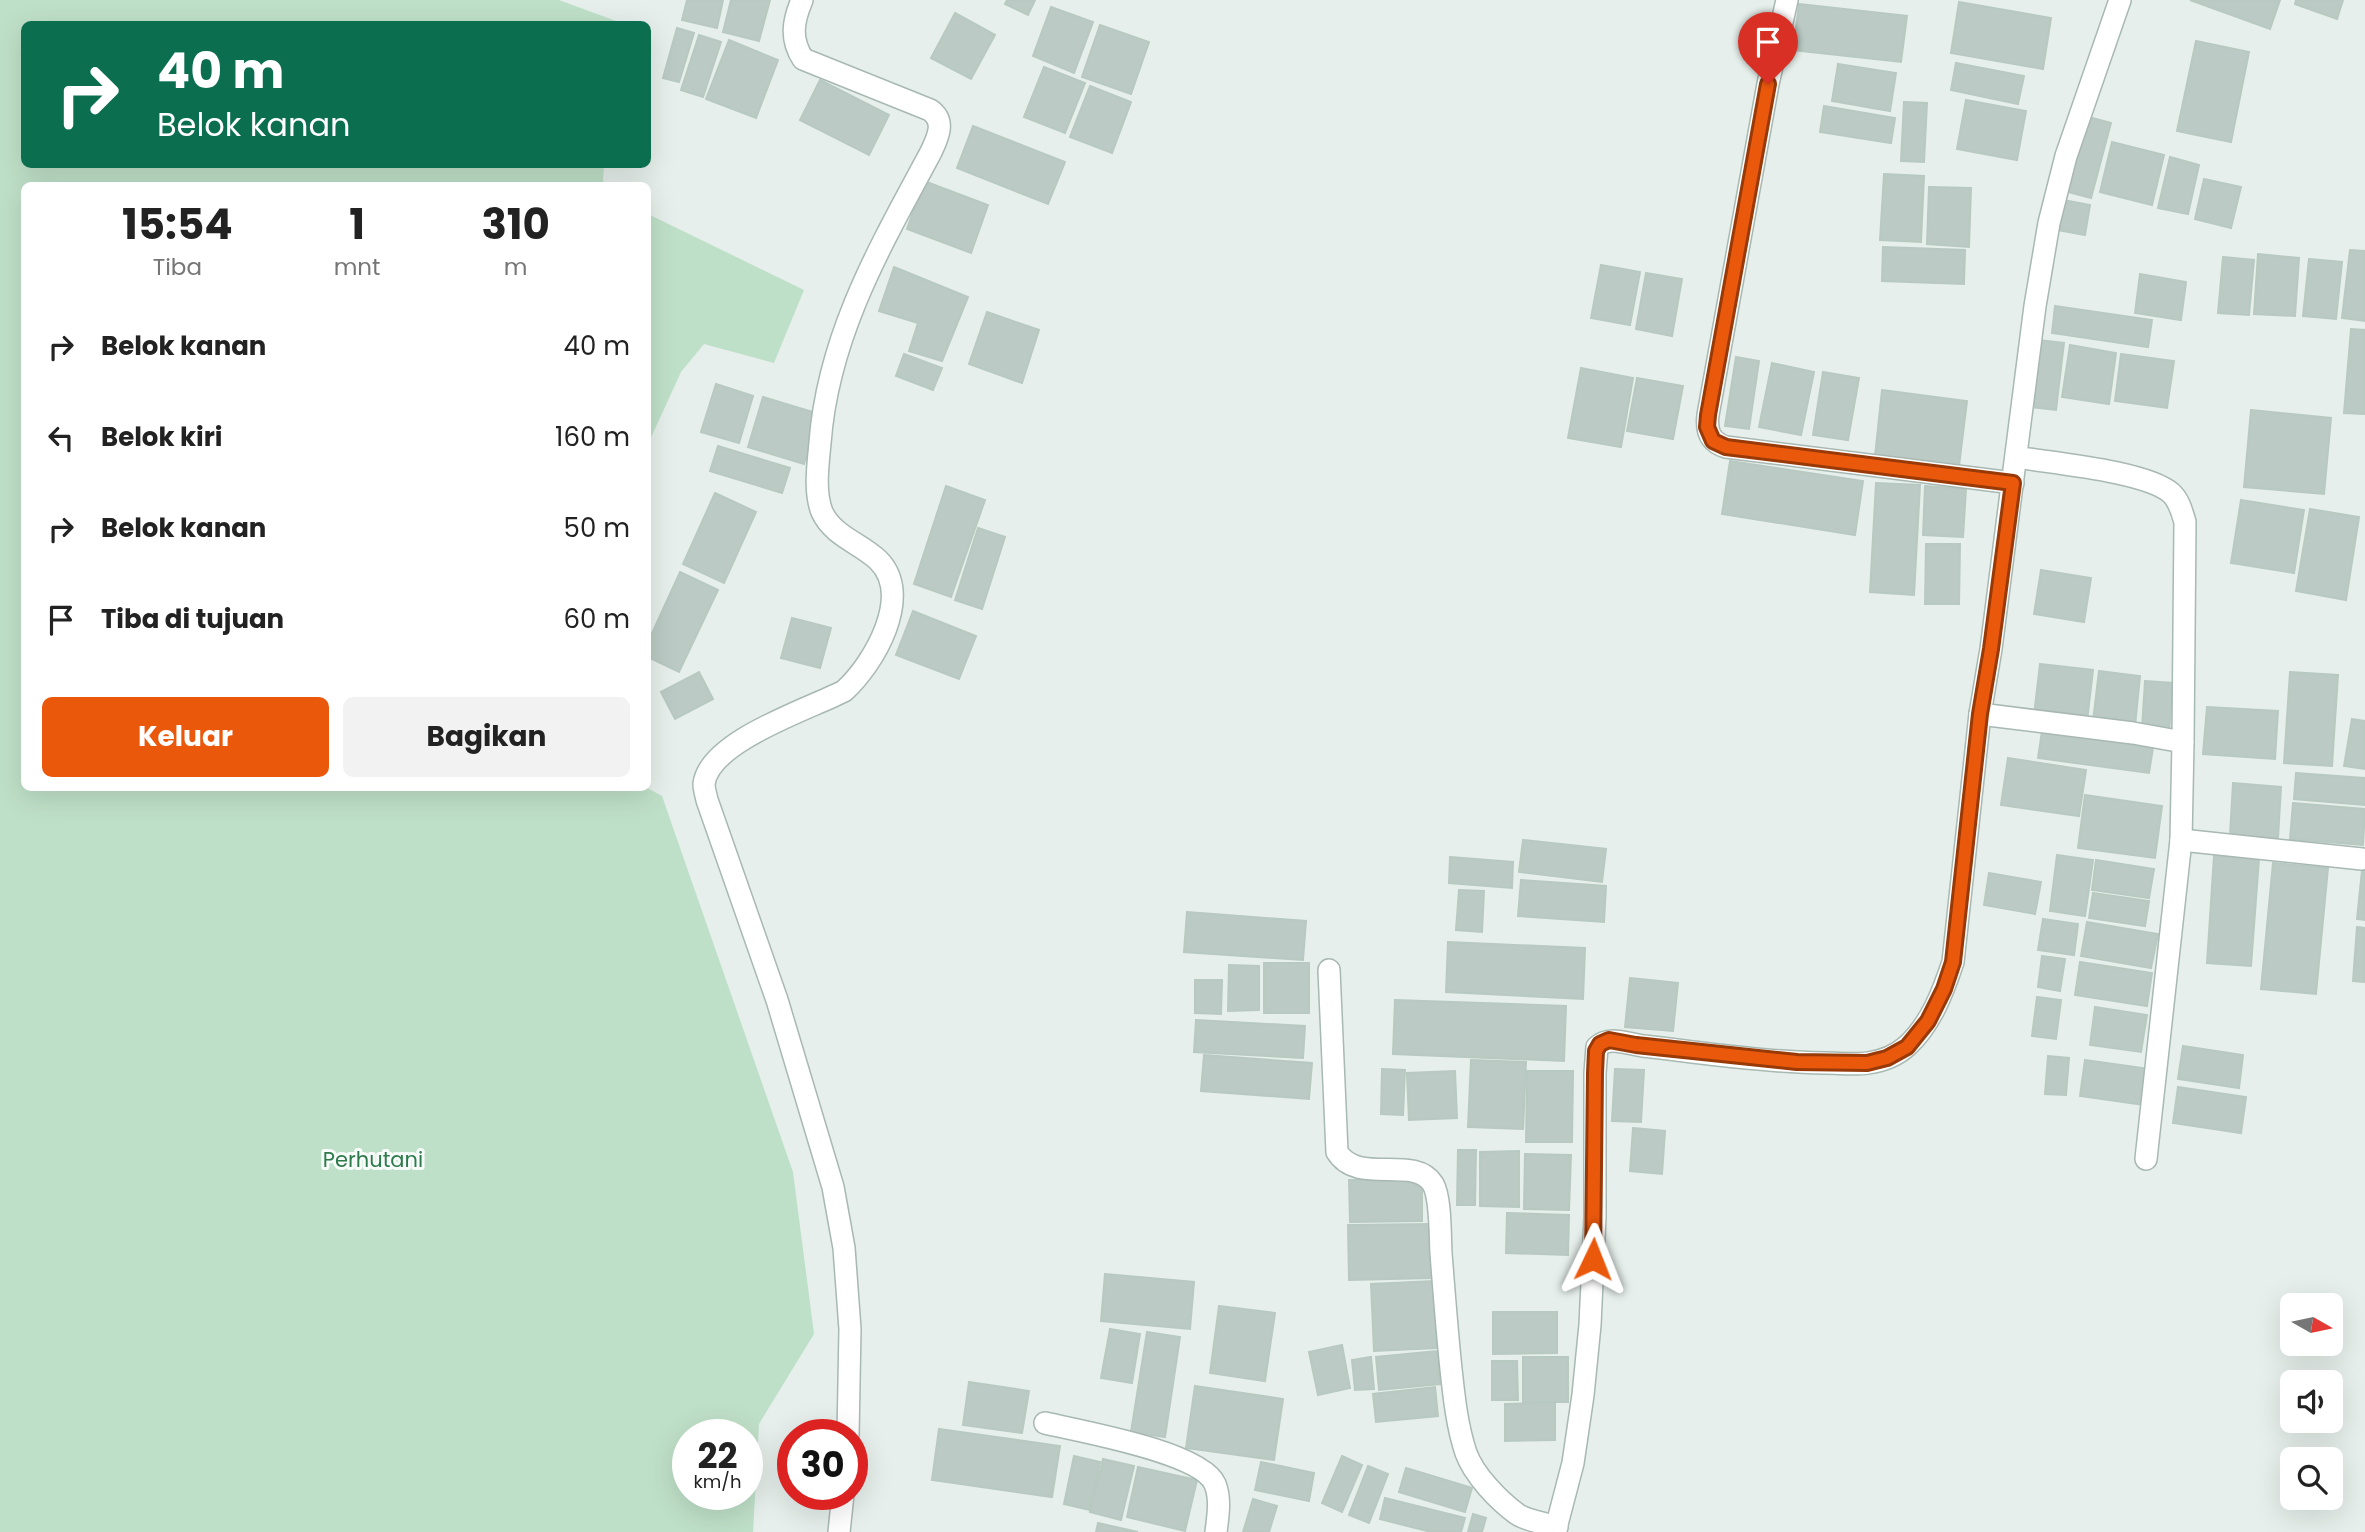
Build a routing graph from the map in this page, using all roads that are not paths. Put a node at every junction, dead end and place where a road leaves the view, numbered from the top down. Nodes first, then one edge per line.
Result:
1 (802, 0) edge
2 (1787, 0) edge
3 (2120, 0) edge
4 (2016, 457) junction
5 (2013, 483) junction
6 (1980, 714) junction
7 (2183, 742) junction
8 (2181, 840) junction
9 (2362, 859) dead end
10 (1329, 970) dead end
11 (2146, 1159) dead end
12 (848, 1419) edge
13 (1045, 1423) dead end
14 (841, 1510) edge
15 (1556, 1530) edge
16 (839, 1532) edge
17 (1216, 1532) edge

1 - 12 street
2 - 5 street
3 - 4 street
4 - 5 street
4 - 7 street
5 - 6 street
6 - 7 street
6 - 15 street
7 - 8 street
8 - 9 street
8 - 11 street
10 - 15 street
13 - 17 street
14 - 16 street

